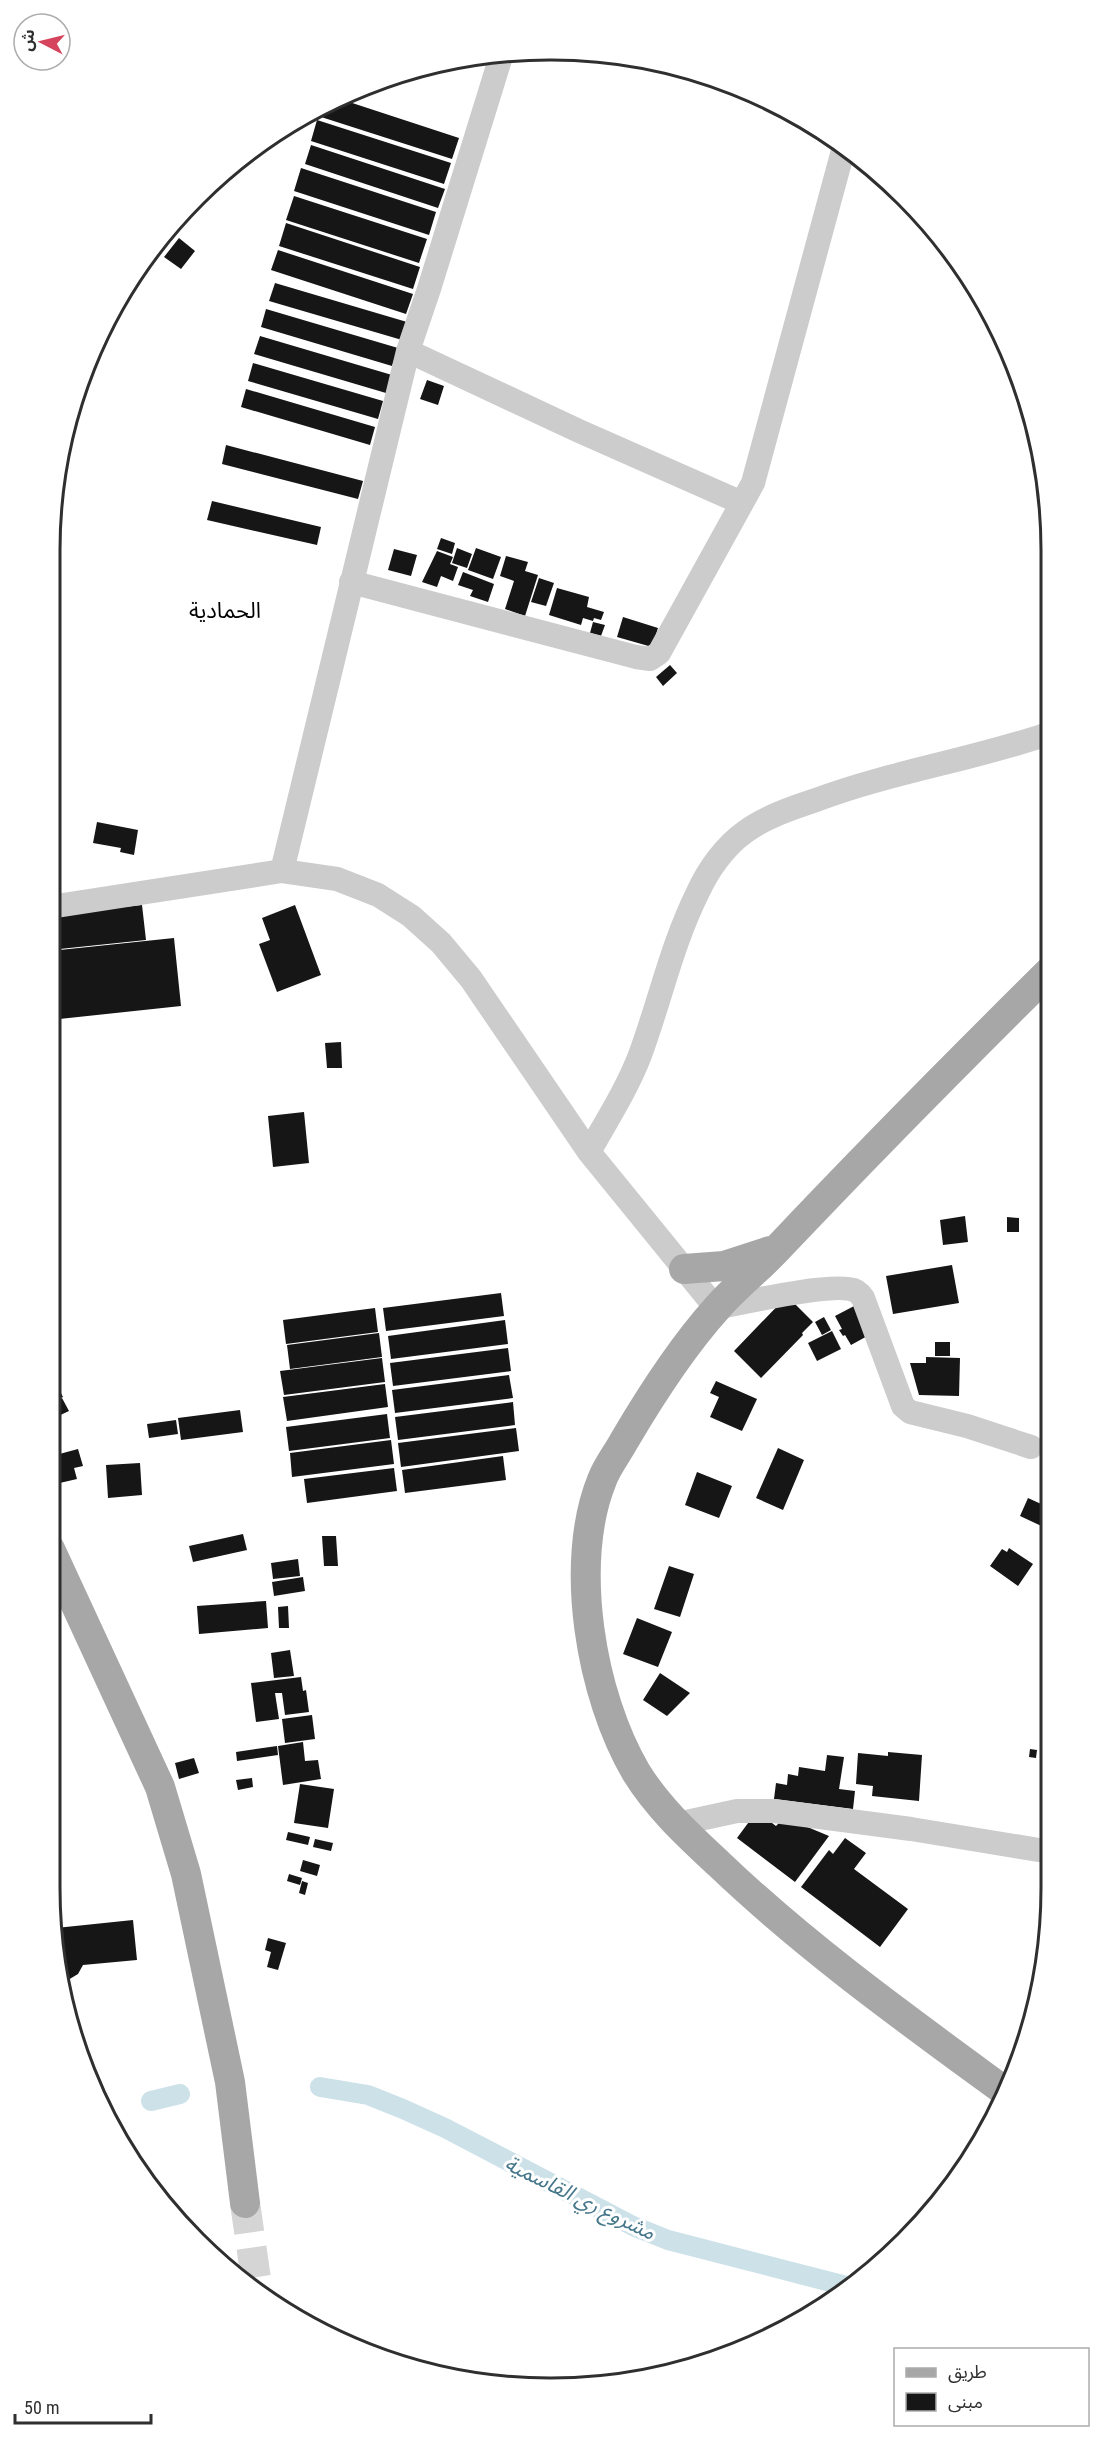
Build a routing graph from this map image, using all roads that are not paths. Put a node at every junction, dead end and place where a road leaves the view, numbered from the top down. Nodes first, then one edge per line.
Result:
1 (499, 63) edge
2 (841, 155) edge
3 (408, 351) junction
4 (742, 503) junction
5 (351, 582) junction
6 (1041, 736) edge
7 (282, 871) junction
8 (60, 905) edge
9 (1041, 980) edge
10 (589, 1152) junction
11 (778, 1248) junction
12 (684, 1269) junction
13 (716, 1308) junction
14 (1031, 1447) dead end
15 (60, 1571) edge
16 (677, 1824) junction
17 (1041, 1850) edge
18 (998, 2087) edge
19 (245, 2203) tunnel mouth

1 - 3 street
2 - 4 street
3 - 4 street
3 - 5 street
4 - 5 street
5 - 7 street
6 - 10 street
7 - 8 street
7 - 10 street
9 - 11 main road
10 - 12 street
11 - 12 main road
11 - 13 main road
12 - 13 street
13 - 14 street
13 - 16 main road
15 - 19 main road
16 - 17 street
16 - 18 main road

